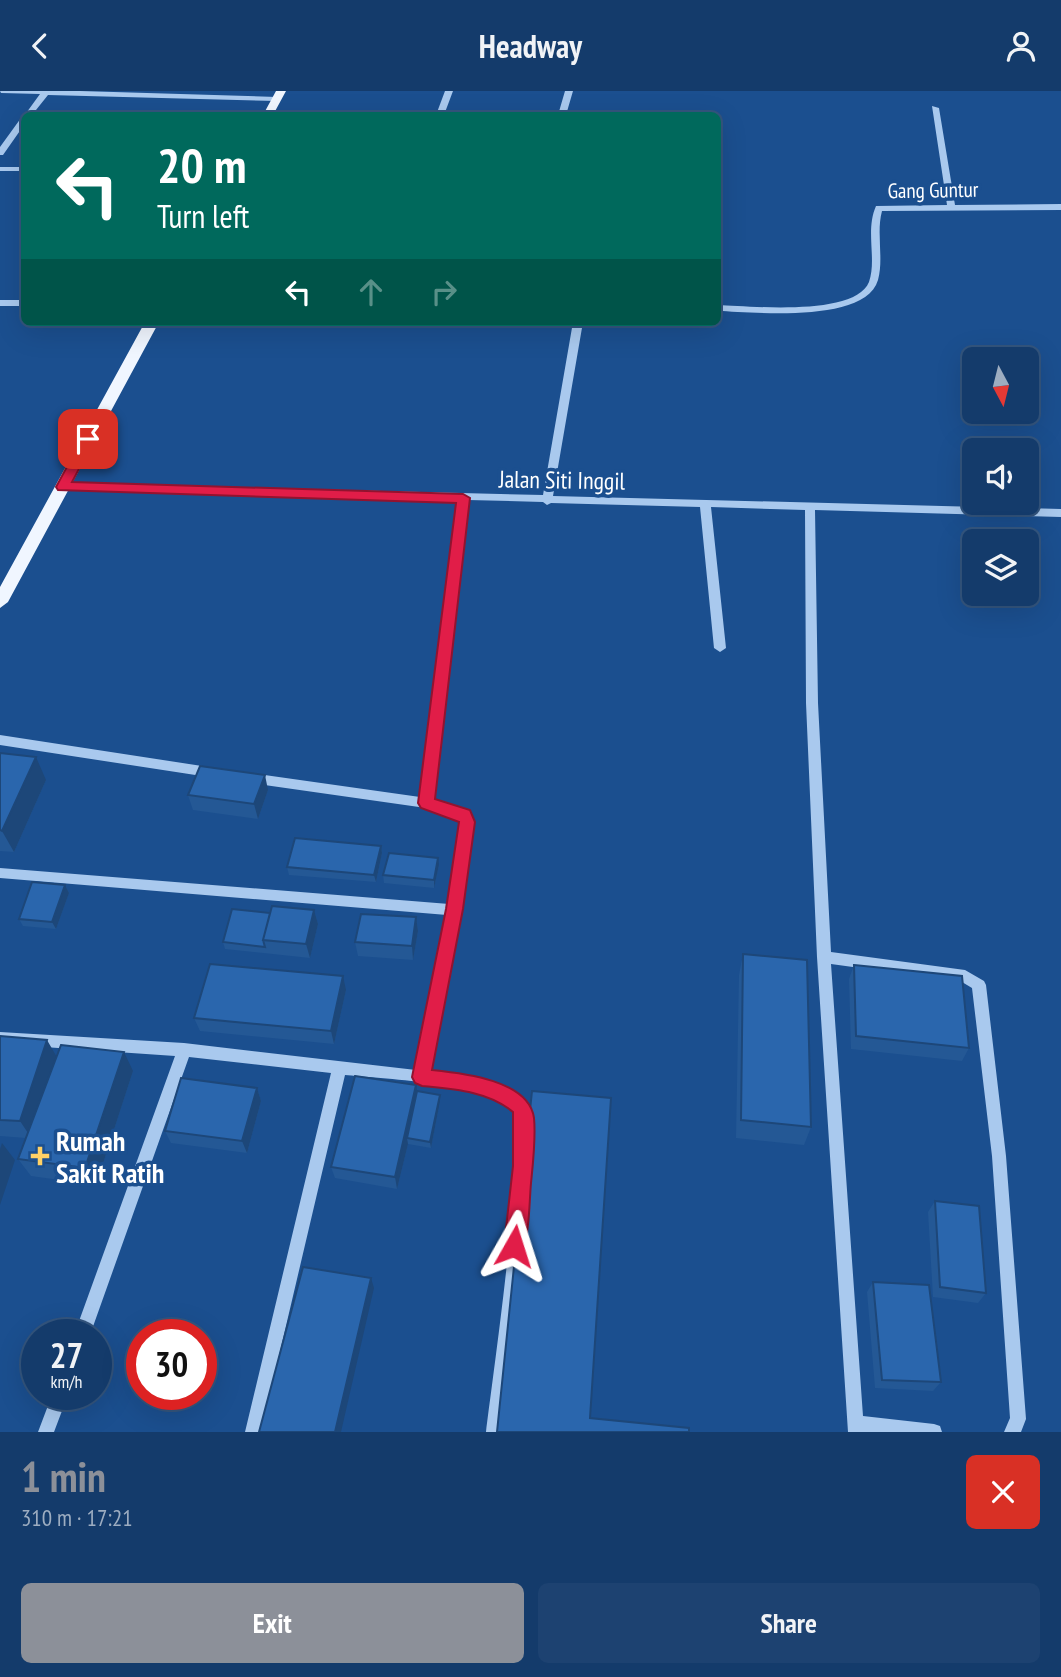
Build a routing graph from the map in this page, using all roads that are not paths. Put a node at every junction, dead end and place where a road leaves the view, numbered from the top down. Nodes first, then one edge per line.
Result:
1 (1, 91) edge
2 (449, 91) edge
3 (569, 91) edge
4 (46, 92) edge
5 (279, 95) edge
6 (935, 109) dead end
7 (30, 112) edge
8 (270, 112) edge
9 (441, 112) edge
10 (563, 112) edge
11 (21, 124) edge
12 (0, 153) edge
13 (0, 169) edge
14 (21, 170) edge
15 (951, 206) junction
16 (1061, 207) edge
17 (0, 303) edge
18 (21, 303) edge
19 (721, 308) edge
20 (150, 326) edge
21 (577, 326) edge
22 (63, 487) junction
23 (463, 498) junction
24 (547, 501) junction
25 (705, 504) junction
26 (810, 506) junction
27 (1061, 513) edge
28 (0, 601) edge
29 (720, 648) dead end
30 (0, 740) edge
31 (426, 803) junction
32 (0, 873) edge
33 (455, 909) junction
34 (824, 957) junction
35 (0, 1038) edge
36 (184, 1049) junction
37 (339, 1067) junction
38 (422, 1077) junction
39 (88, 1319) edge
40 (54, 1410) edge
41 (856, 1428) edge
42 (46, 1432) edge
43 (253, 1432) edge
44 (494, 1432) edge
45 (934, 1432) edge
46 (1012, 1432) edge

1 - 4 street
2 - 9 street
3 - 10 street
4 - 5 street
4 - 7 street
5 - 8 main road
6 - 15 street
11 - 12 street
13 - 14 street
15 - 16 street, Gang Guntur
15 - 19 street, Gang Guntur
17 - 18 street
20 - 22 main road
21 - 24 street
22 - 23 street, Jalan Siti Inggil
22 - 28 main road
23 - 24 street, Jalan Siti Inggil
23 - 31 street
24 - 25 street, Jalan Siti Inggil
25 - 26 street, Jalan Siti Inggil
25 - 29 street
26 - 27 street, Jalan Siti Inggil
26 - 34 street
30 - 31 street
31 - 33 street
32 - 33 street
33 - 38 street
34 - 41 street
34 - 46 street
35 - 36 street
36 - 37 street
36 - 39 street
37 - 38 street
37 - 43 street
38 - 44 street
40 - 42 street
41 - 45 street

